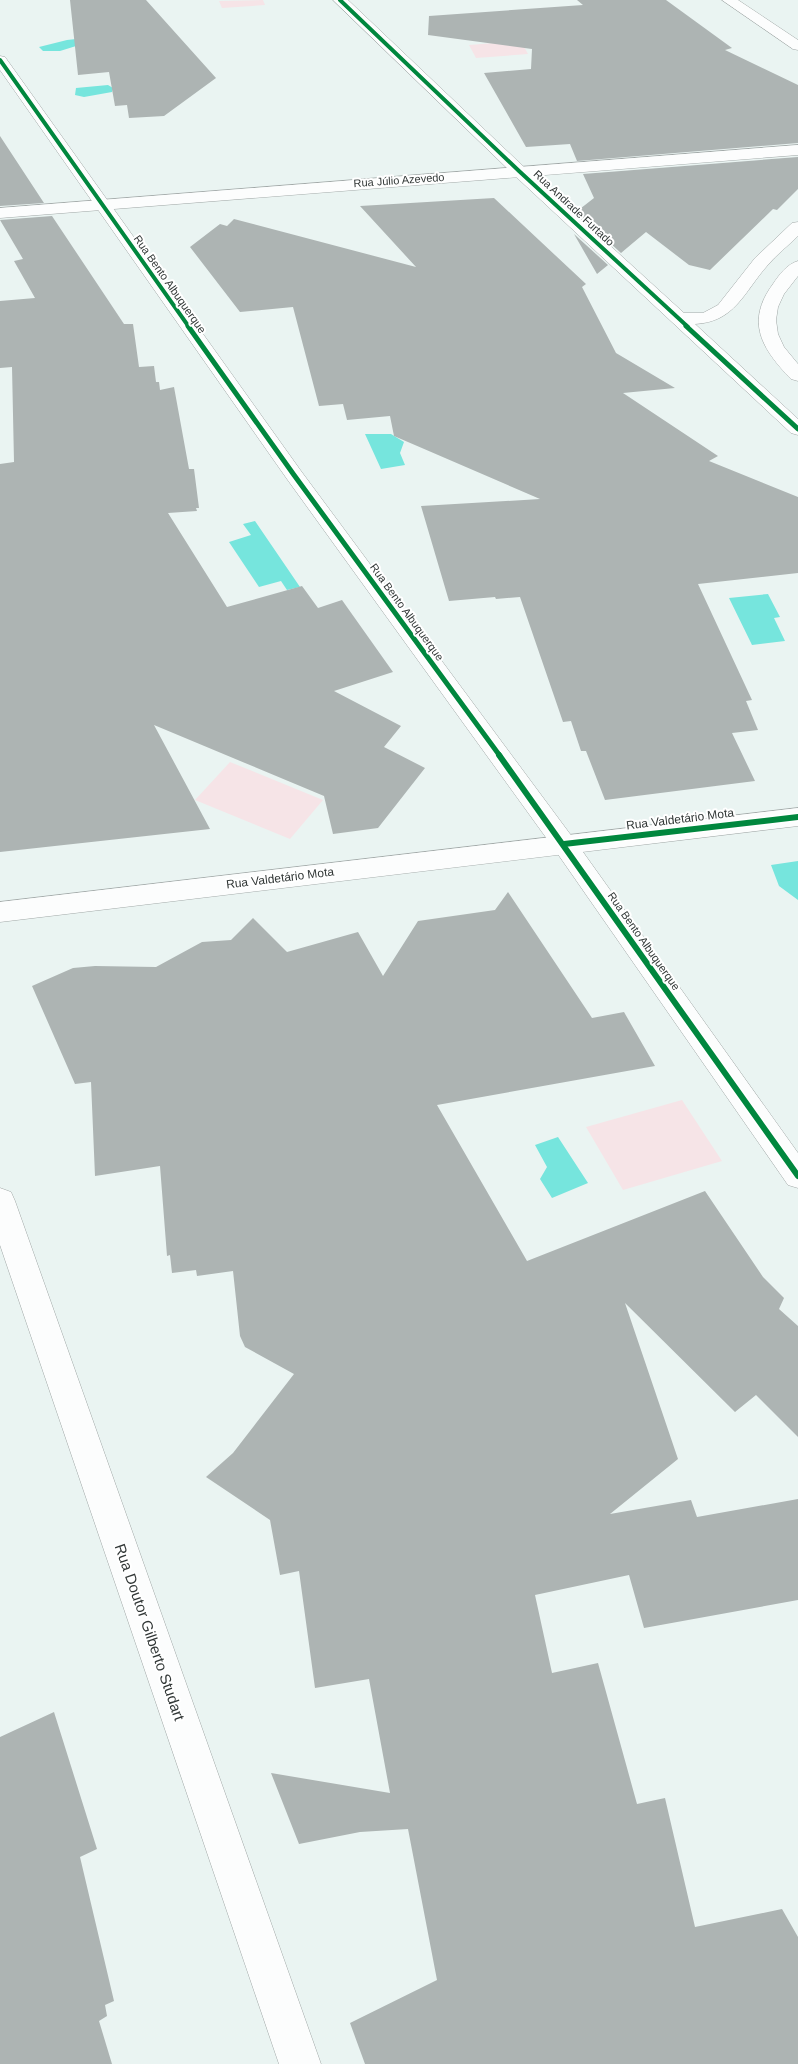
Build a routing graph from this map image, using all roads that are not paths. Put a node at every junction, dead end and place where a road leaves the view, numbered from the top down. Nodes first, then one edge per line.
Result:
1 (344, 0) edge
2 (729, 0) edge
3 (798, 46) edge
4 (0, 60) edge
5 (798, 150) edge
6 (519, 171) junction
7 (101, 204) junction
8 (0, 213) edge
9 (798, 227) edge
10 (798, 251) edge
11 (761, 262) junction
12 (798, 266) edge
13 (680, 319) junction
14 (798, 375) edge
15 (798, 429) edge
16 (798, 816) edge
17 (564, 844) junction
18 (0, 912) edge
19 (798, 1176) edge
20 (0, 1201) edge
21 (300, 2064) edge

1 - 6 street, Rua Andrade Furtado
2 - 3 street
4 - 7 street, Rua Bento Albuquerque
5 - 6 street, Rua Júlio Azevedo
6 - 7 street, Rua Júlio Azevedo
6 - 13 street, Rua Andrade Furtado
7 - 8 street, Rua Júlio Azevedo
7 - 17 street, Rua Bento Albuquerque
9 - 11 street
10 - 11 street
11 - 13 street
12 - 14 street
13 - 15 street, Rua Andrade Furtado
16 - 17 street, Rua Valdetário Mota
17 - 18 street, Rua Valdetário Mota
17 - 19 street, Rua Bento Albuquerque
20 - 21 street, Rua Doutor Gilberto Studart

